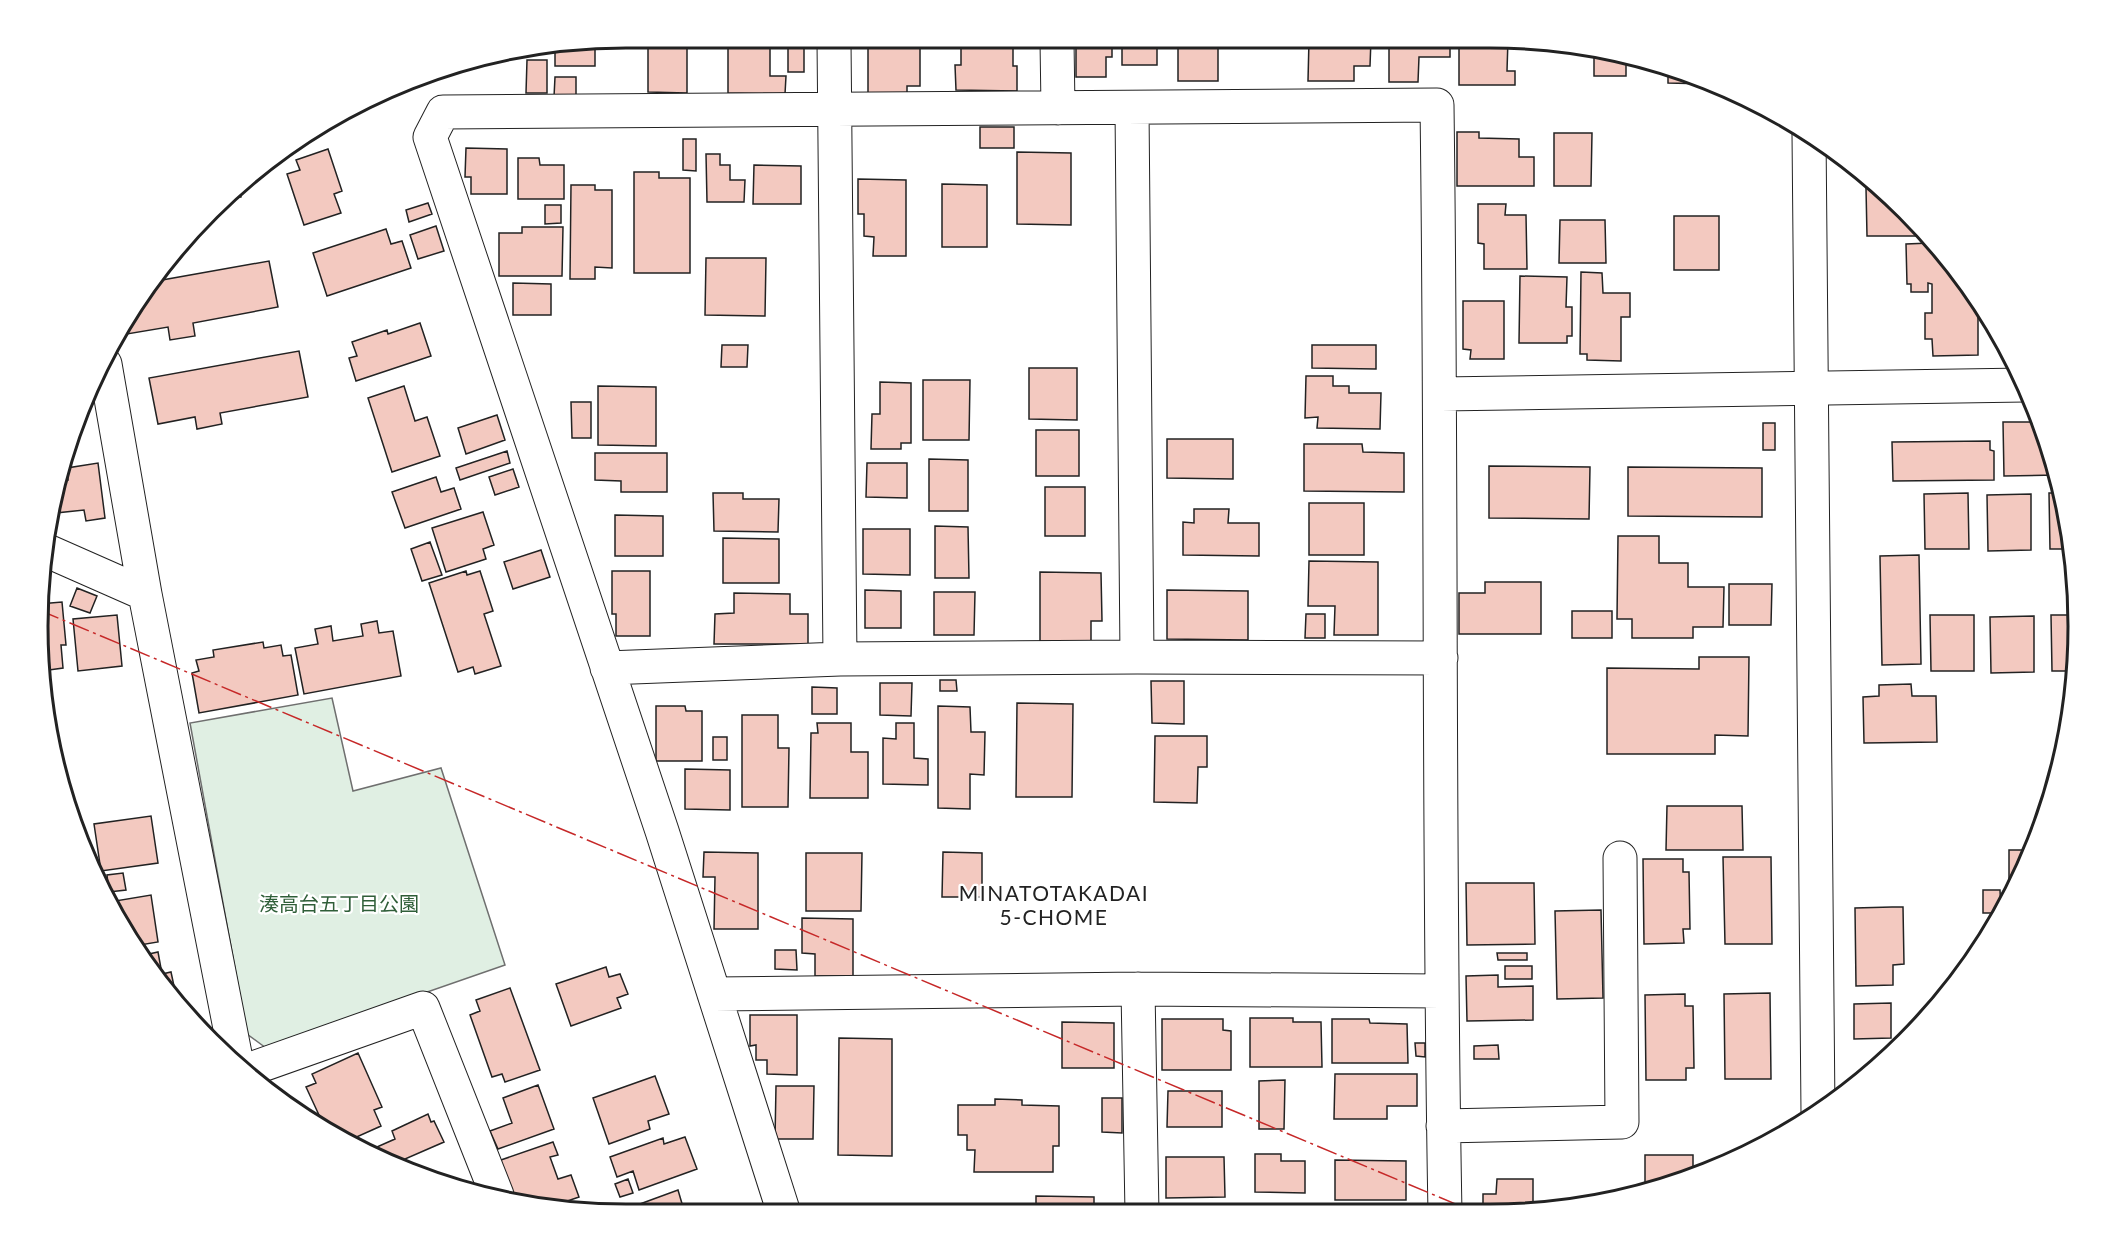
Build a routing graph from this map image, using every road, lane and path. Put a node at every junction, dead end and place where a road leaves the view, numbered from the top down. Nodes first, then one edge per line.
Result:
1 (834, 48) edge
2 (1057, 48) edge
3 (834, 108) junction
4 (1058, 108) junction
5 (1132, 108) junction
6 (1809, 144) edge
7 (107, 373) edge
8 (2015, 385) edge
9 (1810, 389) junction
10 (1440, 394) junction
11 (53, 553) edge
12 (145, 594) junction
13 (1137, 657) junction
14 (1441, 658) junction
15 (840, 659) junction
16 (607, 668) junction
17 (1620, 858) dead end
18 (1138, 989) junction
19 (1441, 991) junction
20 (714, 994) junction
21 (235, 1051) edge
22 (253, 1068) edge
23 (1818, 1102) edge
24 (1443, 1126) junction
25 (494, 1188) edge
26 (781, 1204) edge
27 (1142, 1204) edge
28 (1445, 1204) edge

1 - 3 street
2 - 4 street
3 - 4 street
3 - 15 street
3 - 16 street
4 - 5 street
5 - 10 street
5 - 13 street
6 - 9 street
7 - 12 street
8 - 9 street
9 - 10 street
9 - 23 street
10 - 14 street
11 - 12 street
12 - 21 street
13 - 14 street
13 - 15 street
14 - 19 street
15 - 16 street
16 - 20 street
17 - 24 street
18 - 19 street
18 - 20 street
18 - 27 street
19 - 24 street
20 - 26 street
22 - 25 street
24 - 28 street

